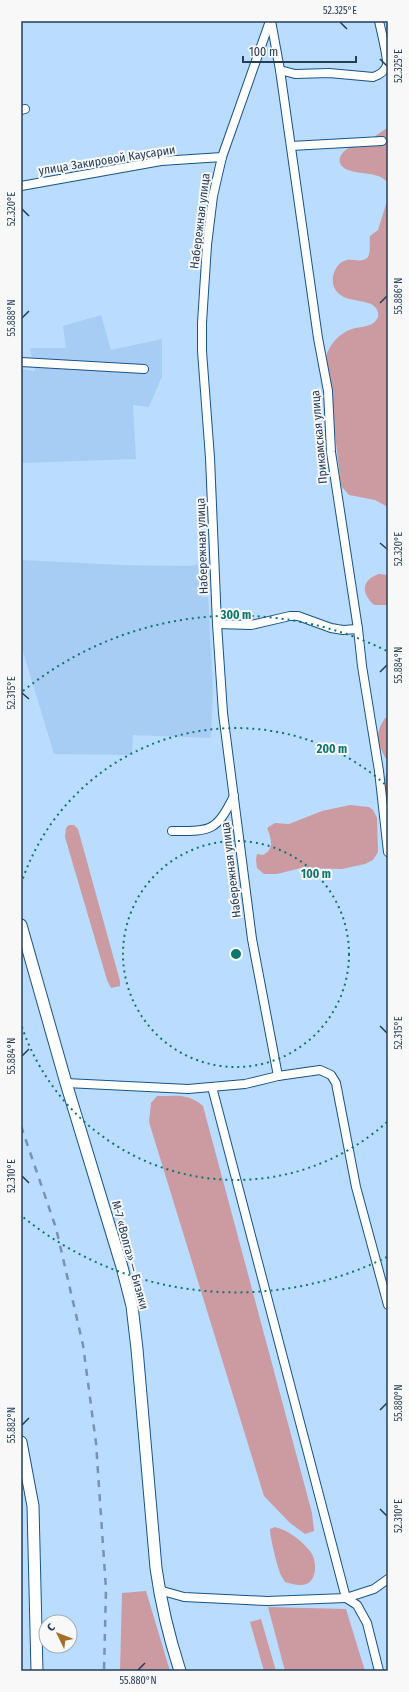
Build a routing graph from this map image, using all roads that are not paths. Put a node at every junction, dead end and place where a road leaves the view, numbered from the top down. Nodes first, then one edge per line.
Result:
1 (270, 21) edge
2 (379, 21) edge
3 (280, 70) junction
4 (382, 142) dead end
5 (291, 146) junction
6 (222, 157) junction
7 (21, 186) edge
8 (21, 362) edge
9 (144, 369) dead end
10 (217, 624) junction
11 (358, 629) junction
12 (234, 796) junction
13 (172, 831) dead end
14 (388, 852) edge
15 (21, 925) edge
16 (278, 1076) junction
17 (66, 1082) junction
18 (212, 1087) junction
19 (388, 1305) edge
20 (22, 1448) edge
21 (388, 1580) edge
22 (159, 1590) junction
23 (346, 1598) junction
24 (37, 1671) edge
25 (180, 1671) edge
26 (378, 1671) edge

1 - 3 street, Прикамская улица
1 - 6 street, Набережная улица
2 - 3 street
3 - 5 street, Прикамская улица
4 - 5 street
5 - 11 street, Прикамская улица
6 - 7 street, улица Закировой Каусарии
6 - 10 street, Набережная улица
8 - 9 street
10 - 11 street
10 - 12 street, Набережная улица
11 - 14 street, Прикамская улица
12 - 13 street
12 - 16 street, Набережная улица
15 - 17 main road, М-7 «Волга» — Бизяки
16 - 18 street
16 - 19 street
17 - 18 street
17 - 22 main road, М-7 «Волга» — Бизяки
18 - 23 street
20 - 24 main road
21 - 23 street
22 - 23 street
22 - 25 main road, М-7 «Волга» — Бизяки
23 - 26 street

